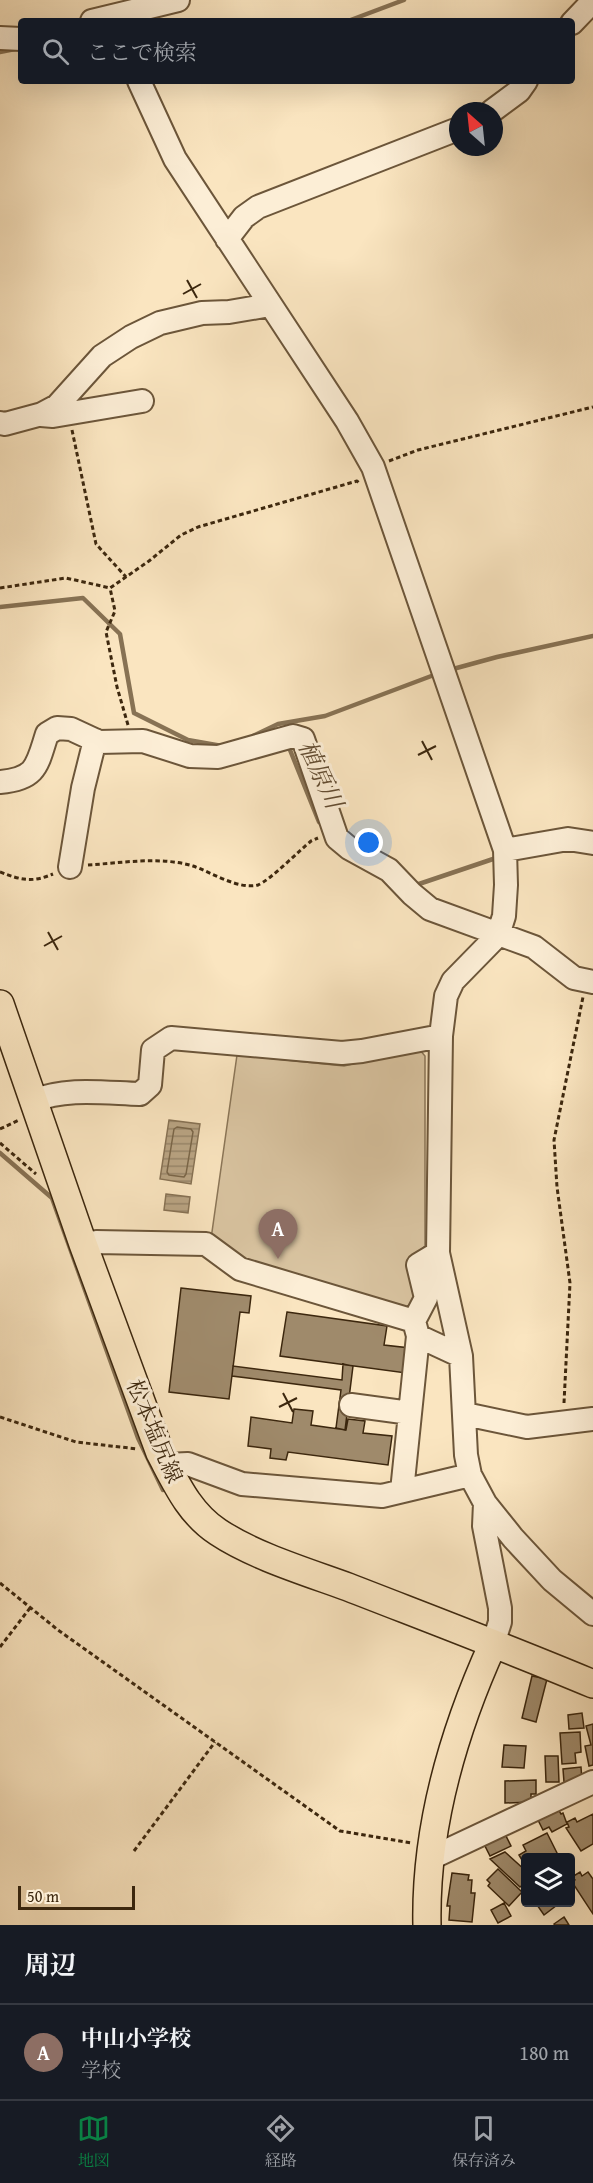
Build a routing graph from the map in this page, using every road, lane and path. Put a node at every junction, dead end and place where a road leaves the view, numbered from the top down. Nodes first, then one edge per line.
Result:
1 (178, 0) edge
2 (105, 15) edge
3 (0, 38) edge
4 (18, 39) edge
5 (140, 84) edge
6 (524, 84) edge
7 (503, 103) edge
8 (449, 133) edge
9 (227, 239) junction
10 (270, 304) junction
11 (142, 401) dead end
12 (593, 408) edge
13 (69, 413) junction
14 (40, 415) junction
15 (0, 423) edge
16 (373, 466) junction
17 (364, 488) dead end
18 (127, 577) junction
19 (0, 588) edge
20 (111, 588) junction
21 (95, 740) junction
22 (132, 741) junction
23 (0, 782) edge
24 (335, 832) junction
25 (593, 843) edge
26 (505, 850) junction
27 (70, 867) junction
28 (0, 872) edge
29 (498, 935) junction
30 (589, 982) edge
31 (0, 1004) edge
32 (441, 1036) junction
33 (33, 1101) junction
34 (1, 1146) edge
35 (36, 1174) dead end
36 (83, 1244) junction
37 (438, 1253) junction
38 (416, 1329) junction
39 (461, 1356) junction
40 (351, 1405) dead end
41 (410, 1413) junction
42 (465, 1414) junction
43 (0, 1417) edge
44 (593, 1419) edge
45 (563, 1423) junction
46 (163, 1459) junction
47 (470, 1475) junction
48 (402, 1491) junction
49 (485, 1503) junction
50 (0, 1583) edge
51 (30, 1607) junction
52 (593, 1614) edge
53 (493, 1644) junction
54 (0, 1647) edge
55 (593, 1684) edge
56 (215, 1742) junction
57 (593, 1782) edge
58 (134, 1851) dead end
59 (430, 1852) junction
60 (427, 1925) edge

1 - 2 street
3 - 4 street
5 - 9 street
6 - 7 street
8 - 9 street
9 - 10 street
10 - 14 street
10 - 16 street
11 - 13 street
12 - 16 path
13 - 14 street
13 - 18 path
14 - 15 street
16 - 26 street
17 - 18 path
18 - 20 path
19 - 20 path
20 - 22 path
21 - 22 street
21 - 23 street
21 - 27 street
22 - 24 street
24 - 27 path
24 - 29 street
25 - 26 street
26 - 29 street
27 - 28 path
29 - 30 street
29 - 32 street
30 - 45 path
31 - 33 main road, 松本塩尻線
32 - 33 street
32 - 37 street
33 - 36 main road, 松本塩尻線
34 - 35 path
36 - 38 street
36 - 46 main road, 松本塩尻線
37 - 38 street
37 - 39 street
38 - 39 street
38 - 41 street
39 - 42 street
40 - 41 street
41 - 48 street
42 - 45 street
42 - 47 street
43 - 46 path
44 - 45 street
46 - 48 street
46 - 53 main road, 松本塩尻線
47 - 48 street
47 - 49 street
49 - 52 street
49 - 53 street
50 - 51 path
51 - 54 path
51 - 56 path
53 - 55 main road, 松本塩尻線
53 - 59 main road
56 - 58 path
56 - 59 path
57 - 59 street
59 - 60 main road

